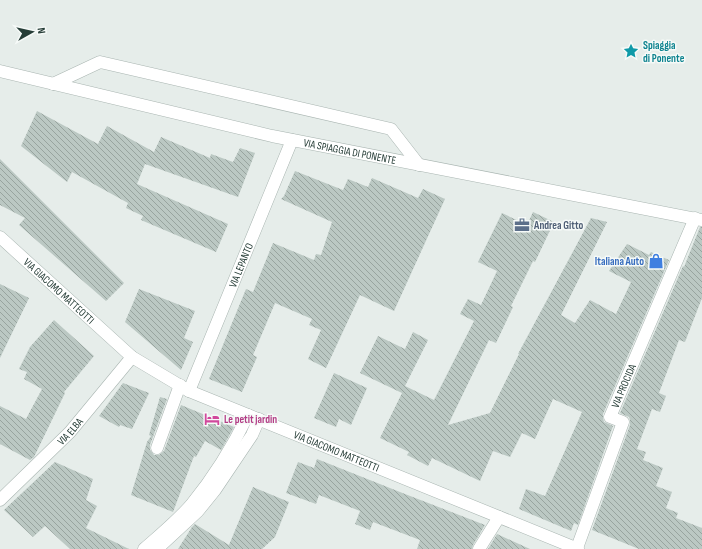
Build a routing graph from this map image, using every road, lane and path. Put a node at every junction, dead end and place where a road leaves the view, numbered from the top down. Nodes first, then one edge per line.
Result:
1 (0, 71) edge
2 (54, 84) junction
3 (292, 140) junction
4 (419, 165) junction
5 (699, 219) edge
6 (0, 236) edge
7 (132, 357) junction
8 (185, 388) junction
9 (253, 417) junction
10 (157, 448) dead end
11 (0, 500) edge
12 (499, 517) junction
13 (562, 546) edge
14 (144, 549) edge
15 (157, 549) edge
16 (479, 549) edge
17 (577, 549) edge

1 - 2 street, VIA SPIAGGIA DI PONENTE
2 - 3 street, VIA SPIAGGIA DI PONENTE
2 - 4 street
3 - 4 street, VIA SPIAGGIA DI PONENTE
3 - 8 street, VIA LEPANTO
4 - 5 street, VIA SPIAGGIA DI PONENTE
5 - 17 street, VIA PROCIDA
6 - 7 street, VIA GIACOMO MATTEOTTI
7 - 8 street, VIA GIACOMO MATTEOTTI
7 - 11 street, VIA ELBA
8 - 9 street, VIA GIACOMO MATTEOTTI
8 - 10 street, VIA LEPANTO
9 - 12 street, VIA GIACOMO MATTEOTTI
9 - 14 street
9 - 15 street
12 - 13 street, VIA GIACOMO MATTEOTTI
12 - 16 street
13 - 17 street, VIA GIACOMO MATTEOTTI

